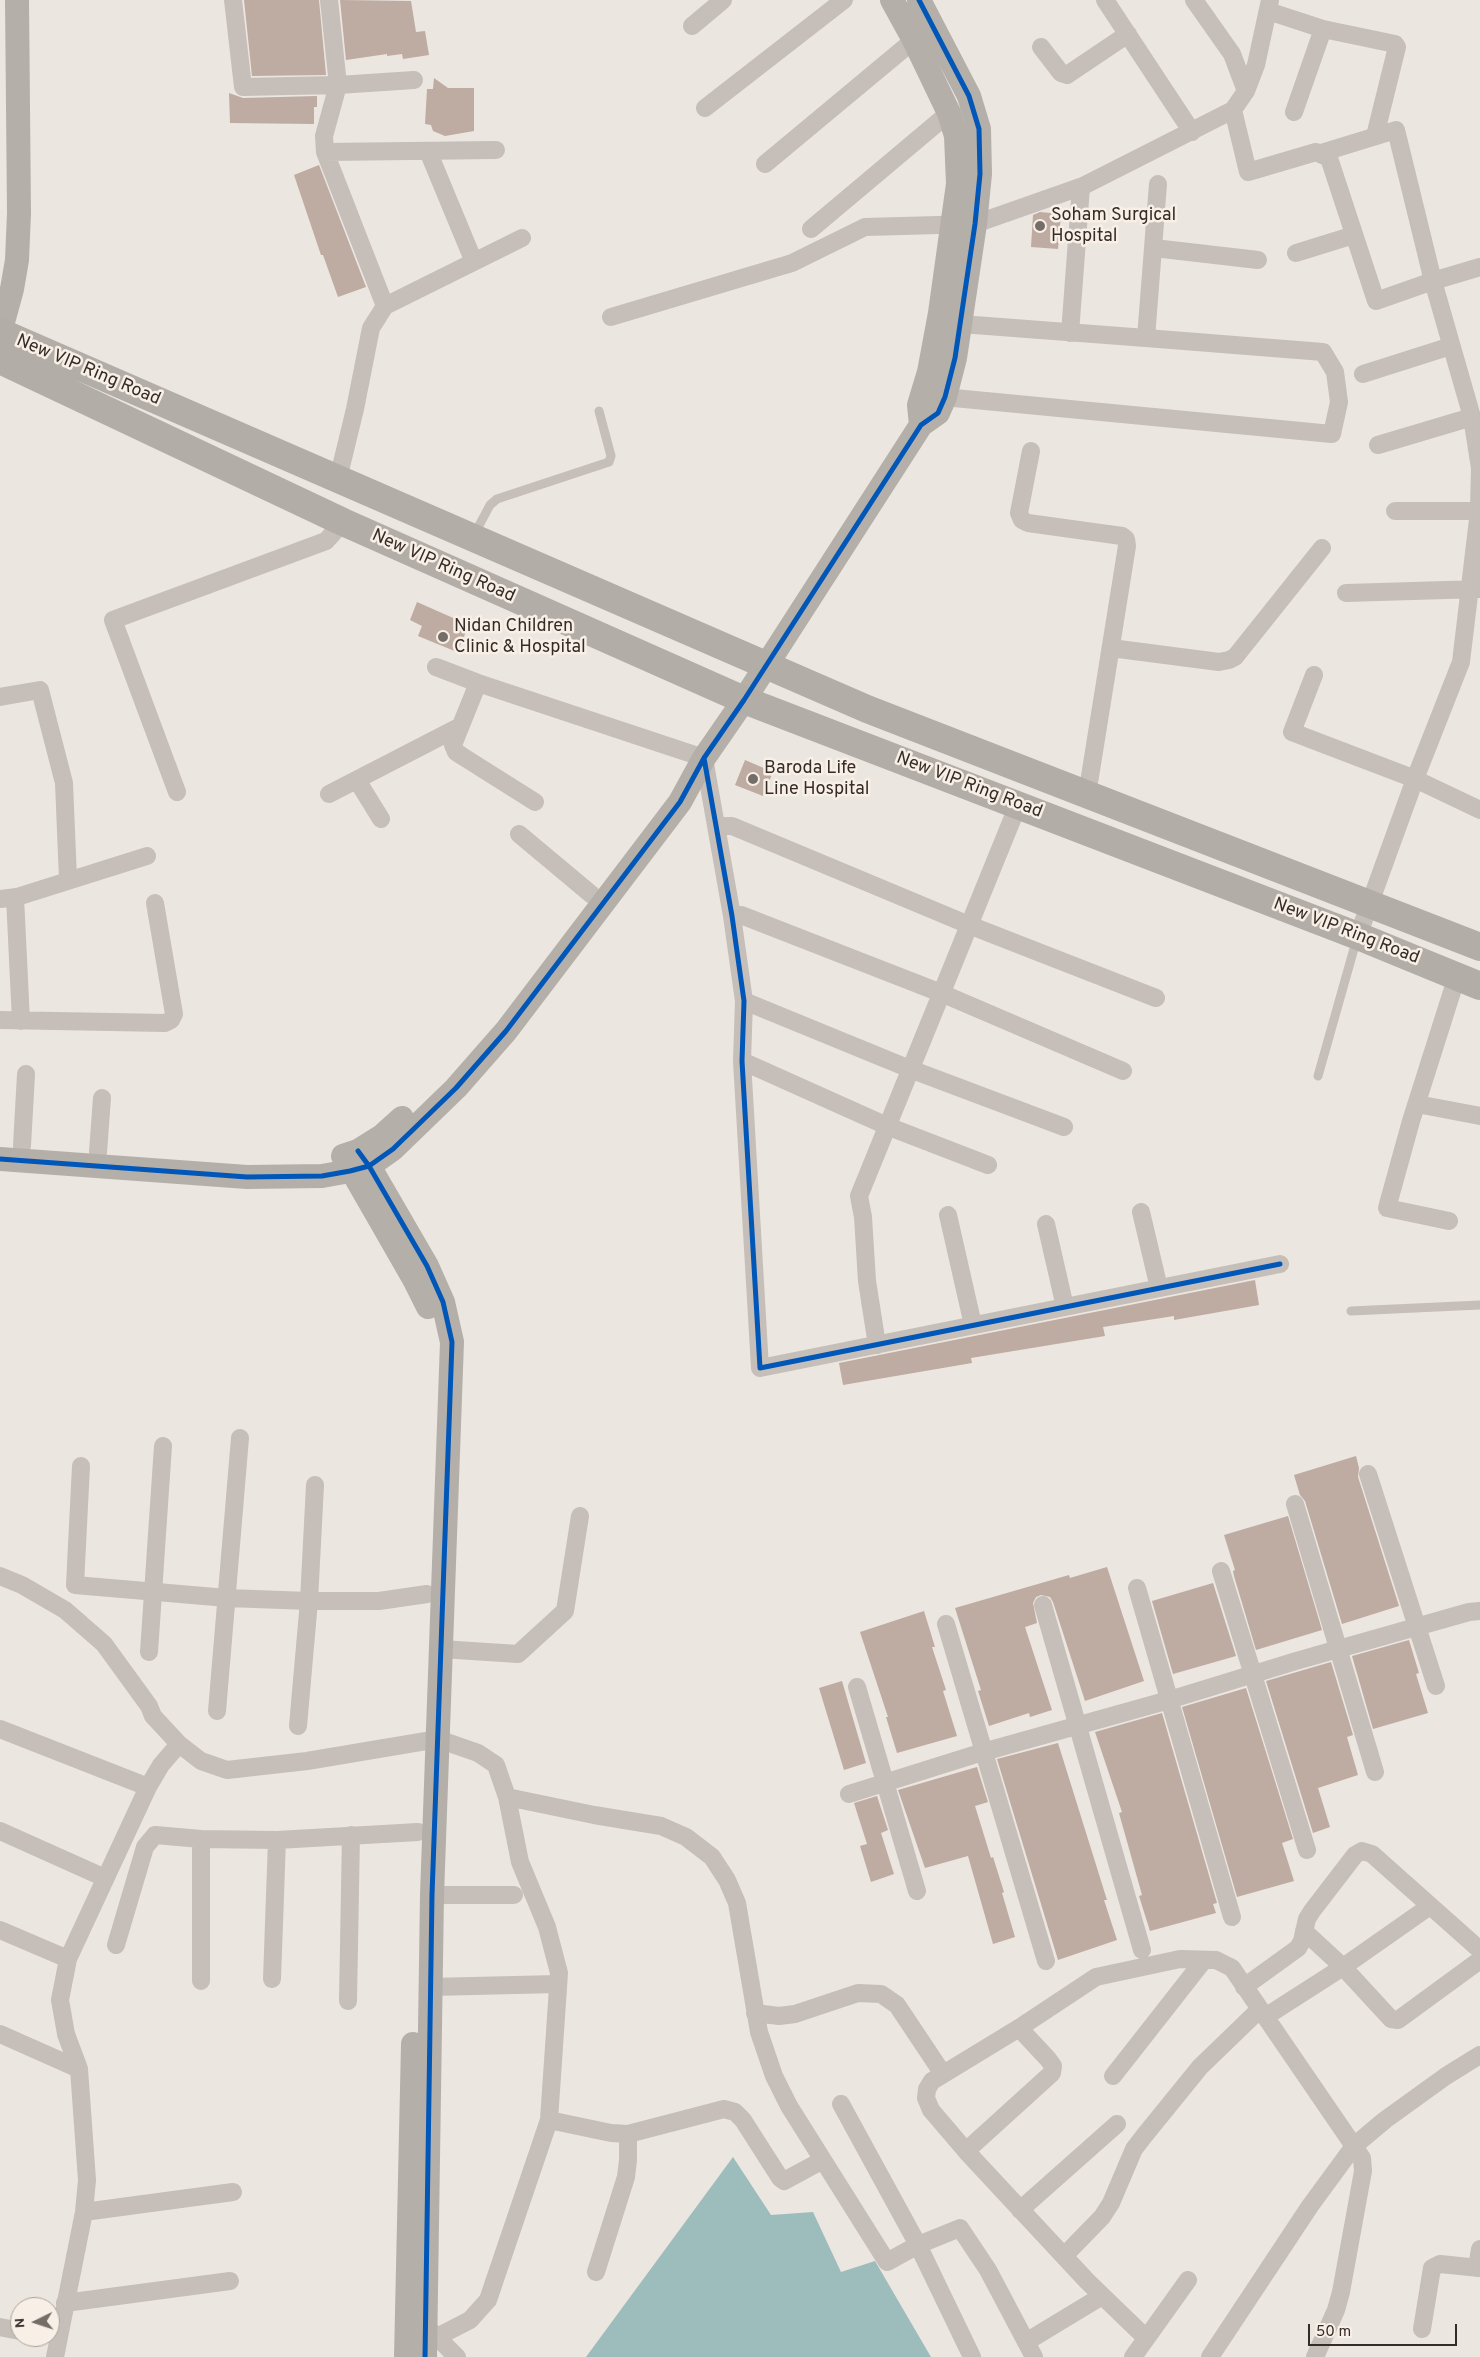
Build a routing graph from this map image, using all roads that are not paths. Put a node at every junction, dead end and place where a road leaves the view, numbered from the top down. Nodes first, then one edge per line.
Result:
1 (17, 0) edge
2 (233, 0) edge
3 (329, 0) edge
4 (723, 0) edge
5 (844, 0) edge
6 (892, 0) edge
7 (919, 0) edge
8 (1105, 0) edge
9 (1194, 0) edge
10 (1269, 6) edge
11 (692, 26) dead end
12 (1323, 29) junction
13 (1128, 34) junction
14 (914, 40) junction
15 (1041, 47) dead end
16 (414, 80) dead end
17 (338, 85) junction
18 (1246, 92) junction
19 (705, 108) dead end
20 (1233, 110) junction
21 (1294, 112) dead end
22 (949, 113) junction
23 (1192, 132) junction
24 (1375, 136) junction
25 (496, 150) dead end
26 (428, 151) junction
27 (325, 152) junction
28 (1321, 153) junction
29 (765, 164) dead end
30 (1158, 184) dead end
31 (1081, 187) junction
32 (951, 224) junction
33 (975, 224) junction
34 (811, 229) dead end
35 (1354, 235) junction
36 (522, 238) dead end
37 (1154, 248) junction
38 (1296, 252) dead end
39 (1258, 260) dead end
40 (474, 262) junction
41 (1480, 268) edge
42 (1433, 281) junction
43 (385, 306) junction
44 (611, 317) dead end
45 (949, 323) junction
46 (0, 333) edge
47 (1070, 333) junction
48 (1146, 338) junction
49 (1452, 346) junction
50 (0, 360) edge
51 (1363, 374) dead end
52 (934, 396) junction
53 (599, 411) dead end
54 (1472, 416) junction
55 (1378, 445) dead end
56 (1031, 451) dead end
57 (338, 479) junction
58 (1395, 511) dead end
59 (1479, 511) edge
60 (343, 522) junction
61 (472, 537) junction
62 (1322, 548) dead end
63 (1474, 589) edge
64 (1346, 593) dead end
65 (1111, 648) junction
66 (766, 665) junction
67 (436, 667) dead end
68 (1314, 675) dead end
69 (478, 683) junction
70 (0, 697) edge
71 (744, 700) junction
72 (459, 727) junction
73 (704, 758) junction
74 (357, 780) junction
75 (1415, 780) junction
76 (177, 792) dead end
77 (329, 794) dead end
78 (1087, 795) junction
79 (535, 802) dead end
80 (1018, 805) junction
81 (1480, 810) edge
82 (381, 819) dead end
83 (716, 826) junction
84 (518, 834) dead end
85 (146, 856) dead end
86 (68, 880) junction
87 (592, 895) junction
88 (8, 898) edge
89 (155, 903) dead end
90 (1369, 904) junction
91 (732, 916) junction
92 (969, 925) junction
93 (1358, 936) junction
94 (1480, 947) edge
95 (1469, 981) edge
96 (941, 994) junction
97 (1156, 998) dead end
98 (744, 1000) junction
99 (0, 1020) edge
100 (21, 1021) junction
101 (742, 1061) junction
102 (910, 1069) junction
103 (1123, 1071) dead end
104 (26, 1074) dead end
105 (1318, 1076) dead end
106 (102, 1098) dead end
107 (1417, 1104) junction
108 (1480, 1116) edge
109 (887, 1126) junction
110 (1064, 1127) dead end
111 (11, 1145) edge
112 (98, 1152) junction
113 (0, 1159) edge
114 (355, 1161) junction
115 (988, 1165) dead end
116 (1141, 1212) dead end
117 (948, 1215) dead end
118 (1449, 1221) dead end
119 (1046, 1224) dead end
120 (1280, 1264) dead end
121 (1159, 1288) junction
122 (1480, 1305) edge
123 (1065, 1307) junction
124 (1351, 1311) dead end
125 (973, 1325) junction
126 (877, 1345) junction
127 (240, 1438) dead end
128 (163, 1446) dead end
129 (81, 1466) dead end
130 (1368, 1474) dead end
131 (315, 1485) dead end
132 (1295, 1504) dead end
133 (580, 1516) dead end
134 (1221, 1571) dead end
135 (0, 1576) edge
136 (1138, 1588) dead end
137 (152, 1591) junction
138 (427, 1594) junction
139 (227, 1598) junction
140 (309, 1601) junction
141 (1043, 1605) dead end
142 (1480, 1611) edge
143 (946, 1624) dead end
144 (1417, 1628) junction
145 (441, 1649) junction
146 (1339, 1650) junction
147 (148, 1652) dead end
148 (1254, 1675) junction
149 (1436, 1686) dead end
150 (858, 1687) dead end
151 (1169, 1700) junction
152 (217, 1711) dead end
153 (298, 1726) dead end
154 (1077, 1727) junction
155 (0, 1729) edge
156 (430, 1740) junction
157 (179, 1744) junction
158 (983, 1752) junction
159 (1375, 1772) dead end
160 (884, 1784) junction
161 (148, 1787) junction
162 (849, 1794) dead end
163 (506, 1797) junction
164 (0, 1831) edge
165 (418, 1832) junction
166 (351, 1835) junction
167 (202, 1840) junction
168 (277, 1840) junction
169 (1307, 1850) dead end
170 (105, 1878) junction
171 (917, 1891) dead end
172 (432, 1895) junction
173 (514, 1895) dead end
174 (1430, 1906) junction
175 (1232, 1917) dead end
176 (0, 1930) edge
177 (1304, 1931) junction
178 (116, 1945) dead end
179 (1142, 1950) dead end
180 (1480, 1950) edge
181 (68, 1958) junction
182 (1204, 1960) junction
183 (1480, 1960) edge
184 (1046, 1961) dead end
185 (1343, 1967) junction
186 (272, 1979) dead end
187 (201, 1981) dead end
188 (558, 1984) junction
189 (430, 1987) junction
190 (1244, 1987) junction
191 (348, 2001) dead end
192 (756, 2013) junction
193 (1262, 2013) junction
194 (1019, 2028) junction
195 (0, 2034) edge
196 (1480, 2055) edge
197 (78, 2069) junction
198 (942, 2074) junction
199 (1113, 2076) dead end
200 (841, 2104) dead end
201 (550, 2120) junction
202 (1117, 2124) dead end
203 (628, 2134) junction
204 (1354, 2146) junction
205 (966, 2151) junction
206 (823, 2160) junction
207 (233, 2192) dead end
208 (1020, 2210) junction
209 (84, 2212) junction
210 (918, 2245) junction
211 (1480, 2249) edge
212 (1064, 2256) junction
213 (1478, 2268) edge
214 (596, 2272) dead end
215 (1188, 2280) dead end
216 (230, 2281) dead end
217 (1102, 2296) junction
218 (65, 2303) junction
219 (60, 2320) edge
220 (1422, 2329) dead end
221 (1146, 2338) junction
222 (430, 2340) edge
223 (1030, 2350) edge
224 (406, 2357) edge
225 (457, 2357) edge
226 (972, 2357) edge
227 (1133, 2357) edge
228 (1210, 2357) edge
229 (1315, 2357) edge

1 - 46 street
2 - 17 street
3 - 17 street
4 - 11 street
5 - 19 street
6 - 14 street
7 - 33 street
8 - 13 street
9 - 18 street
10 - 12 street
10 - 18 street
12 - 21 street
12 - 24 street
13 - 15 street
13 - 23 street
14 - 22 street
14 - 29 street
16 - 17 street
17 - 27 street
18 - 20 street
20 - 23 street
20 - 28 street
22 - 32 street
22 - 34 street
23 - 31 street
24 - 28 street
24 - 42 street
25 - 26 street
26 - 27 street
26 - 40 street
27 - 43 street
28 - 35 street
30 - 37 street
31 - 33 street
31 - 47 street
32 - 33 street
32 - 44 street
32 - 45 street
33 - 45 street
35 - 38 street
35 - 42 street
36 - 40 street
37 - 39 street
37 - 48 street
40 - 43 street
41 - 42 street
42 - 49 street
43 - 57 street
45 - 47 street
45 - 52 street
46 - 57 main road, New VIP Ring Road
47 - 48 street
48 - 52 street
49 - 51 street
49 - 54 street
50 - 60 main road, New VIP Ring Road
52 - 66 street
53 - 61 lane
54 - 55 street
54 - 59 street
56 - 65 street
57 - 61 main road, New VIP Ring Road
58 - 59 street
59 - 63 street
60 - 71 main road, New VIP Ring Road
60 - 76 street
61 - 66 main road, New VIP Ring Road
62 - 65 street
63 - 64 street
63 - 75 street
65 - 78 street
66 - 71 street
66 - 78 main road, New VIP Ring Road
67 - 69 street
68 - 75 street
69 - 72 street
69 - 73 street
70 - 86 street
71 - 73 street
71 - 80 main road, New VIP Ring Road
72 - 74 street
72 - 79 street
73 - 83 street
73 - 87 street
73 - 114 street
74 - 77 street
74 - 82 street
75 - 81 street
75 - 90 street
78 - 90 main road, New VIP Ring Road
80 - 92 street
80 - 93 main road, New VIP Ring Road
83 - 91 street
83 - 92 street
84 - 87 street
85 - 86 street
86 - 88 street
87 - 114 street
88 - 100 street
89 - 100 street
90 - 93 street
90 - 94 main road, New VIP Ring Road
91 - 96 street
91 - 98 street
92 - 96 street
92 - 97 street
93 - 95 main road, New VIP Ring Road
93 - 105 lane
95 - 107 street
96 - 102 street
96 - 103 street
98 - 101 street
98 - 102 street
99 - 100 street
101 - 109 street
101 - 126 street
102 - 109 street
102 - 110 street
104 - 111 street
106 - 112 street
107 - 108 street
107 - 118 street
109 - 115 street
109 - 126 street
111 - 112 street
112 - 114 street
113 - 114 street
114 - 138 street
114 - 145 street
116 - 121 street
117 - 125 street
119 - 123 street
120 - 121 street
121 - 123 street
122 - 124 lane
123 - 125 street
125 - 126 street
127 - 139 street
128 - 137 street
129 - 137 street
130 - 144 street
131 - 140 street
132 - 146 street
133 - 145 street
134 - 148 street
135 - 157 street
136 - 151 street
137 - 139 street
137 - 147 street
138 - 140 street
138 - 156 street
139 - 140 street
139 - 152 street
140 - 153 street
141 - 154 street
142 - 144 street
143 - 158 street
144 - 146 street
144 - 149 street
145 - 156 street
146 - 148 street
146 - 159 street
148 - 151 street
148 - 169 street
150 - 160 street
151 - 154 street
151 - 175 street
154 - 158 street
154 - 179 street
155 - 161 street
156 - 157 street
156 - 163 street
156 - 165 street
156 - 172 street
157 - 161 street
158 - 160 street
158 - 184 street
160 - 162 street
160 - 171 street
161 - 170 street
163 - 188 street
163 - 192 street
164 - 170 street
165 - 166 street
165 - 224 street
166 - 168 street
166 - 191 street
167 - 168 street
167 - 178 street
167 - 187 street
168 - 186 street
170 - 181 street
172 - 173 street
172 - 189 street
174 - 177 street
174 - 180 street
174 - 185 street
176 - 181 street
177 - 185 street
177 - 190 street
181 - 197 street
182 - 190 street
182 - 194 street
182 - 199 street
183 - 185 street
185 - 193 street
188 - 189 street
188 - 201 street
189 - 222 street
190 - 193 street
192 - 198 street
192 - 206 street
193 - 204 street
193 - 212 street
194 - 198 street
194 - 205 street
195 - 197 street
196 - 204 street
197 - 209 street
198 - 205 street
200 - 210 street
201 - 203 street
201 - 222 street
202 - 208 street
203 - 206 street
203 - 214 street
204 - 228 street
204 - 229 street
205 - 208 street
206 - 210 street
207 - 209 street
208 - 212 street
209 - 218 street
210 - 223 street
210 - 226 street
211 - 213 street
212 - 217 street
213 - 220 street
215 - 221 street
216 - 218 street
217 - 221 street
217 - 223 street
218 - 219 street
221 - 227 street
222 - 225 street

